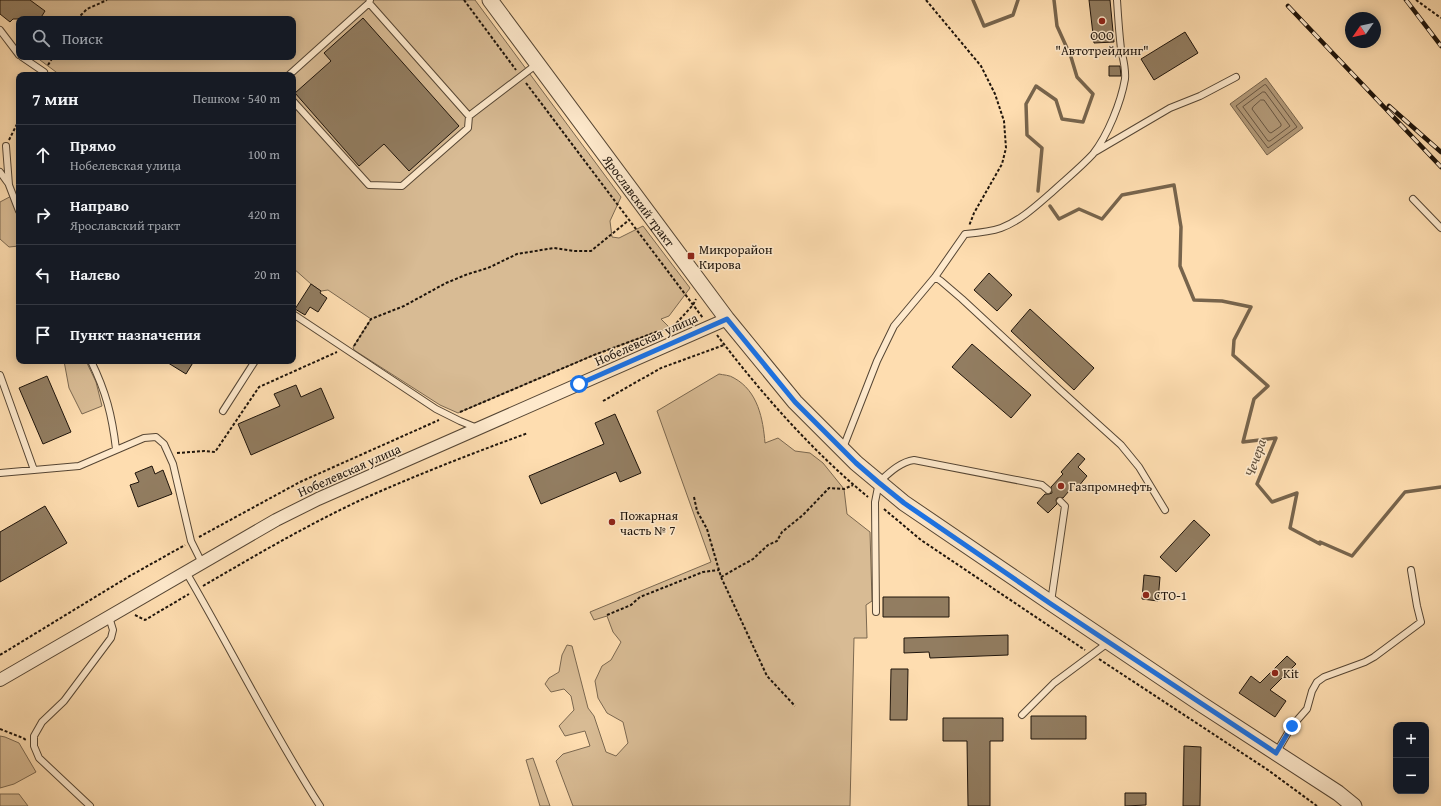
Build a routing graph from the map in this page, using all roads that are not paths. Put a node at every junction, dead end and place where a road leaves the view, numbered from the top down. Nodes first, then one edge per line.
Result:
1 (490, 0) edge
2 (1117, 0) edge
3 (370, 2) edge
4 (0, 30) edge
5 (16, 51) edge
6 (26, 60) edge
7 (537, 64) junction
8 (44, 72) dead end
9 (292, 72) edge
10 (1236, 77) dead end
11 (296, 104) edge
12 (469, 116) junction
13 (6, 146) dead end
14 (1094, 153) junction
15 (0, 172) edge
16 (9, 185) junction
17 (1414, 199) dead end
18 (16, 203) edge
19 (1441, 228) edge
20 (935, 277) junction
21 (296, 316) edge
22 (727, 319) junction
23 (92, 364) edge
24 (253, 364) edge
25 (0, 375) edge
26 (223, 411) dead end
27 (478, 428) junction
28 (116, 449) junction
29 (842, 450) junction
30 (34, 470) junction
31 (0, 473) edge
32 (878, 482) junction
33 (1048, 490) dead end
34 (1060, 501) dead end
35 (1165, 510) dead end
36 (202, 563) junction
37 (1411, 570) dead end
38 (186, 572) junction
39 (1051, 604) junction
40 (876, 612) dead end
41 (109, 617) junction
42 (1109, 642) junction
43 (0, 680) edge
44 (1022, 715) dead end
45 (1276, 753) junction
46 (90, 806) edge
47 (320, 806) edge
48 (1354, 806) edge

1 - 7 street, Ярославский тракт
2 - 14 lane
3 - 9 lane
3 - 12 lane
4 - 5 lane
6 - 8 lane
7 - 12 lane
7 - 22 street, Ярославский тракт
10 - 14 lane
11 - 12 lane
13 - 16 lane
14 - 20 lane
15 - 16 lane
16 - 18 lane
17 - 19 lane
20 - 29 lane
20 - 35 lane
21 - 27 lane
22 - 27 street, Нобелевская улица
22 - 29 street, Ярославский тракт
23 - 28 lane
24 - 26 lane
25 - 30 lane
27 - 36 street, Нобелевская улица
28 - 30 lane
28 - 36 lane
29 - 32 street, Ярославский тракт
30 - 31 lane
32 - 33 lane
32 - 39 street, Ярославский тракт
32 - 40 lane
34 - 39 lane
36 - 38 street, Нобелевская улица
37 - 45 lane
38 - 41 street, Нобелевская улица
38 - 47 lane
39 - 42 street, Ярославский тракт
41 - 43 street, Нобелевская улица
41 - 46 lane
42 - 44 lane
42 - 45 street, Ярославский тракт
45 - 48 street, Ярославский тракт

